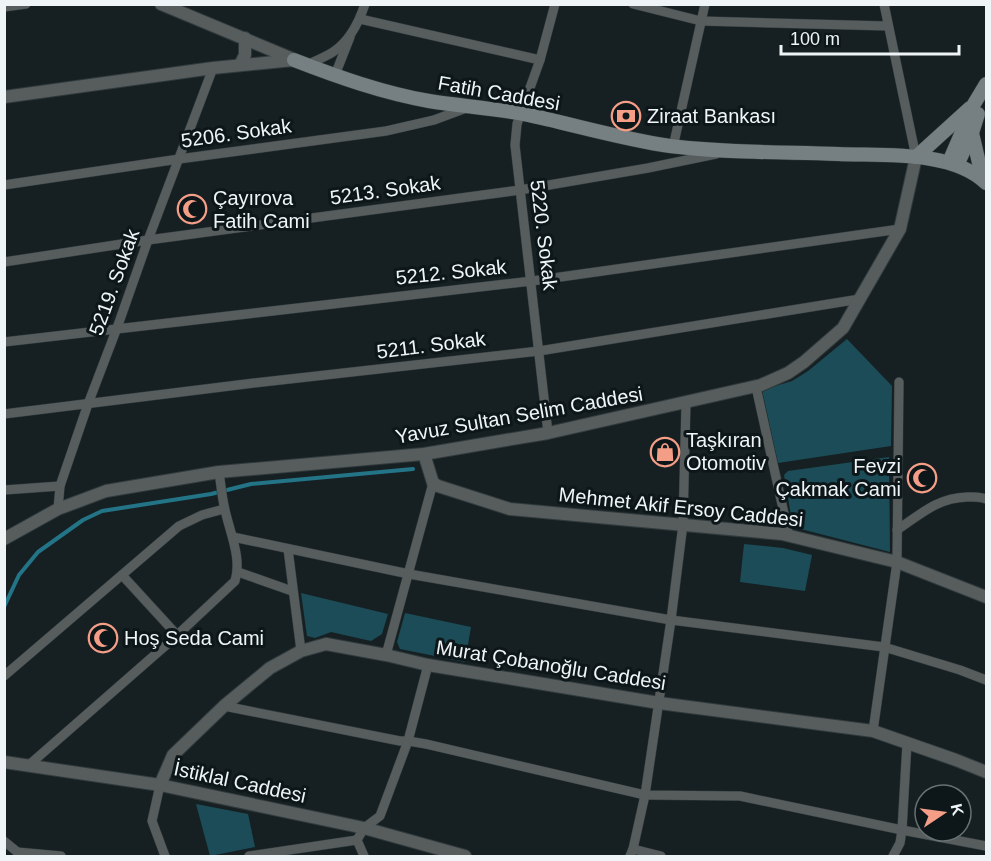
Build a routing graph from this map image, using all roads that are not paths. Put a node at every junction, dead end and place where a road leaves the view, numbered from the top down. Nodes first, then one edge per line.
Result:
1 (26, 4) edge
2 (161, 4) edge
3 (365, 4) edge
4 (555, 4) edge
5 (633, 4) edge
6 (705, 4) edge
7 (884, 4) edge
8 (4, 7) edge
9 (360, 19) junction
10 (701, 21) junction
11 (888, 26) junction
12 (352, 32) junction
13 (245, 38) junction
14 (540, 60) junction
15 (301, 62) junction
16 (240, 65) junction
17 (213, 68) junction
18 (334, 75) junction
19 (987, 85) edge
20 (4, 97) edge
21 (974, 104) junction
22 (471, 106) junction
23 (522, 114) junction
24 (972, 133) junction
25 (673, 147) junction
26 (733, 151) junction
27 (916, 157) junction
28 (179, 159) junction
29 (953, 164) junction
30 (985, 182) edge
31 (4, 185) edge
32 (520, 190) junction
33 (900, 229) junction
34 (148, 240) junction
35 (4, 262) edge
36 (532, 281) junction
37 (860, 299) junction
38 (117, 328) junction
39 (4, 342) edge
40 (539, 351) junction
41 (899, 382) dead end
42 (756, 387) junction
43 (686, 403) junction
44 (88, 404) junction
45 (4, 414) edge
46 (548, 433) junction
47 (424, 454) junction
48 (220, 478) junction
49 (433, 483) junction
50 (60, 486) junction
51 (4, 490) edge
52 (987, 499) edge
53 (224, 504) junction
54 (58, 509) junction
55 (683, 524) junction
56 (897, 530) junction
57 (789, 536) junction
58 (233, 537) junction
59 (4, 539) edge
60 (288, 549) junction
61 (897, 562) junction
62 (238, 572) junction
63 (408, 574) junction
64 (122, 575) junction
65 (292, 591) junction
66 (987, 597) edge
67 (671, 620) junction
68 (177, 635) junction
69 (884, 647) junction
70 (301, 651) junction
71 (386, 655) junction
72 (428, 664) junction
73 (4, 676) edge
74 (987, 680) edge
75 (659, 703) junction
76 (224, 706) junction
77 (873, 731) junction
78 (408, 741) junction
79 (908, 743) junction
80 (4, 762) edge
81 (29, 765) junction
82 (987, 772) edge
83 (160, 785) junction
84 (645, 795) junction
85 (364, 828) junction
86 (902, 830) junction
87 (357, 840) junction
88 (4, 841) edge
89 (987, 846) edge
90 (291, 853) edge
91 (631, 853) edge
92 (20, 854) edge
93 (62, 856) edge
94 (165, 856) edge
95 (249, 856) edge
96 (364, 856) edge
97 (465, 856) edge
98 (661, 856) edge
99 (893, 856) edge

1 - 8 street
2 - 13 street
3 - 9 street
4 - 14 street, 5220. Sokak
5 - 10 street
6 - 10 street
7 - 11 street
9 - 12 street
9 - 14 street
10 - 11 street
10 - 25 street
11 - 27 street
12 - 15 street
12 - 18 street
13 - 15 street
13 - 16 street
14 - 23 street, 5220. Sokak
15 - 16 street, Fatih Caddesi
15 - 18 main road, Fatih Caddesi
16 - 17 street, Fatih Caddesi
17 - 20 street, Fatih Caddesi
17 - 28 street, 5219. Sokak
18 - 22 main road, Fatih Caddesi
19 - 21 main road
19 - 24 main road
21 - 27 main road
21 - 29 main road
22 - 23 main road, Fatih Caddesi
22 - 28 street, 5206. Sokak
23 - 25 main road, Fatih Caddesi
23 - 32 street, 5220. Sokak
24 - 29 main road
24 - 30 main road
25 - 26 main road, Fatih Caddesi
26 - 27 main road, Fatih Caddesi
26 - 32 street, 5213. Sokak
27 - 29 main road, Fatih Caddesi
27 - 33 street, Yavuz Sultan Selim Caddesi
28 - 31 street, 5206. Sokak
28 - 34 street, 5219. Sokak
29 - 30 main road, Fatih Caddesi
32 - 34 street, 5213. Sokak
32 - 36 street, 5220. Sokak
33 - 36 street, 5212. Sokak
33 - 37 street, Yavuz Sultan Selim Caddesi
34 - 35 street, 5213. Sokak
34 - 38 street, 5219. Sokak
36 - 38 street, 5212. Sokak
36 - 40 street, 5220. Sokak
37 - 40 street, 5211. Sokak
37 - 42 street, Yavuz Sultan Selim Caddesi
38 - 39 street, 5212. Sokak
38 - 44 street, 5219. Sokak
40 - 44 street, 5211. Sokak
40 - 46 street, 5220. Sokak
41 - 56 street
42 - 43 street, Yavuz Sultan Selim Caddesi
42 - 57 street
43 - 46 street, Yavuz Sultan Selim Caddesi
43 - 55 street
44 - 45 street, 5211. Sokak
44 - 50 street, 5219. Sokak
46 - 47 street, Yavuz Sultan Selim Caddesi
47 - 48 street, Yavuz Sultan Selim Caddesi
47 - 49 street
48 - 53 street
48 - 54 street, Yavuz Sultan Selim Caddesi
49 - 55 street, Mehmet Akif Ersoy Caddesi
49 - 63 street
50 - 51 street
50 - 54 street, 5219. Sokak
52 - 56 street
53 - 58 street
53 - 64 street
54 - 59 street, Yavuz Sultan Selim Caddesi
55 - 57 street, Mehmet Akif Ersoy Caddesi
55 - 67 street
56 - 61 street
57 - 61 street, Mehmet Akif Ersoy Caddesi
58 - 60 street
58 - 62 street
60 - 63 street
60 - 65 street
61 - 66 street, Mehmet Akif Ersoy Caddesi
61 - 69 street
62 - 65 street
62 - 68 street
63 - 67 street
63 - 71 street
64 - 68 street
64 - 73 street
65 - 70 street
67 - 69 street
67 - 75 street
68 - 81 street
69 - 74 street
69 - 77 street
70 - 71 street, Murat Çobanoğlu Caddesi
70 - 76 street, Murat Çobanoğlu Caddesi
71 - 72 street, Murat Çobanoğlu Caddesi
72 - 75 street, Murat Çobanoğlu Caddesi
72 - 78 street
75 - 77 street, Murat Çobanoğlu Caddesi
75 - 84 street
76 - 78 street
76 - 83 street, Murat Çobanoğlu Caddesi
77 - 79 street, Murat Çobanoğlu Caddesi
78 - 84 street
78 - 85 street
79 - 82 street, Murat Çobanoğlu Caddesi
79 - 86 street
80 - 81 street, İstiklal Caddesi
81 - 83 street, İstiklal Caddesi
83 - 85 street, İstiklal Caddesi
83 - 94 street
84 - 86 street
84 - 91 street
85 - 87 street
85 - 97 street, İstiklal Caddesi
86 - 89 street
86 - 99 street
87 - 90 street
87 - 96 street
88 - 92 street
90 - 95 street
91 - 98 street
92 - 93 street

